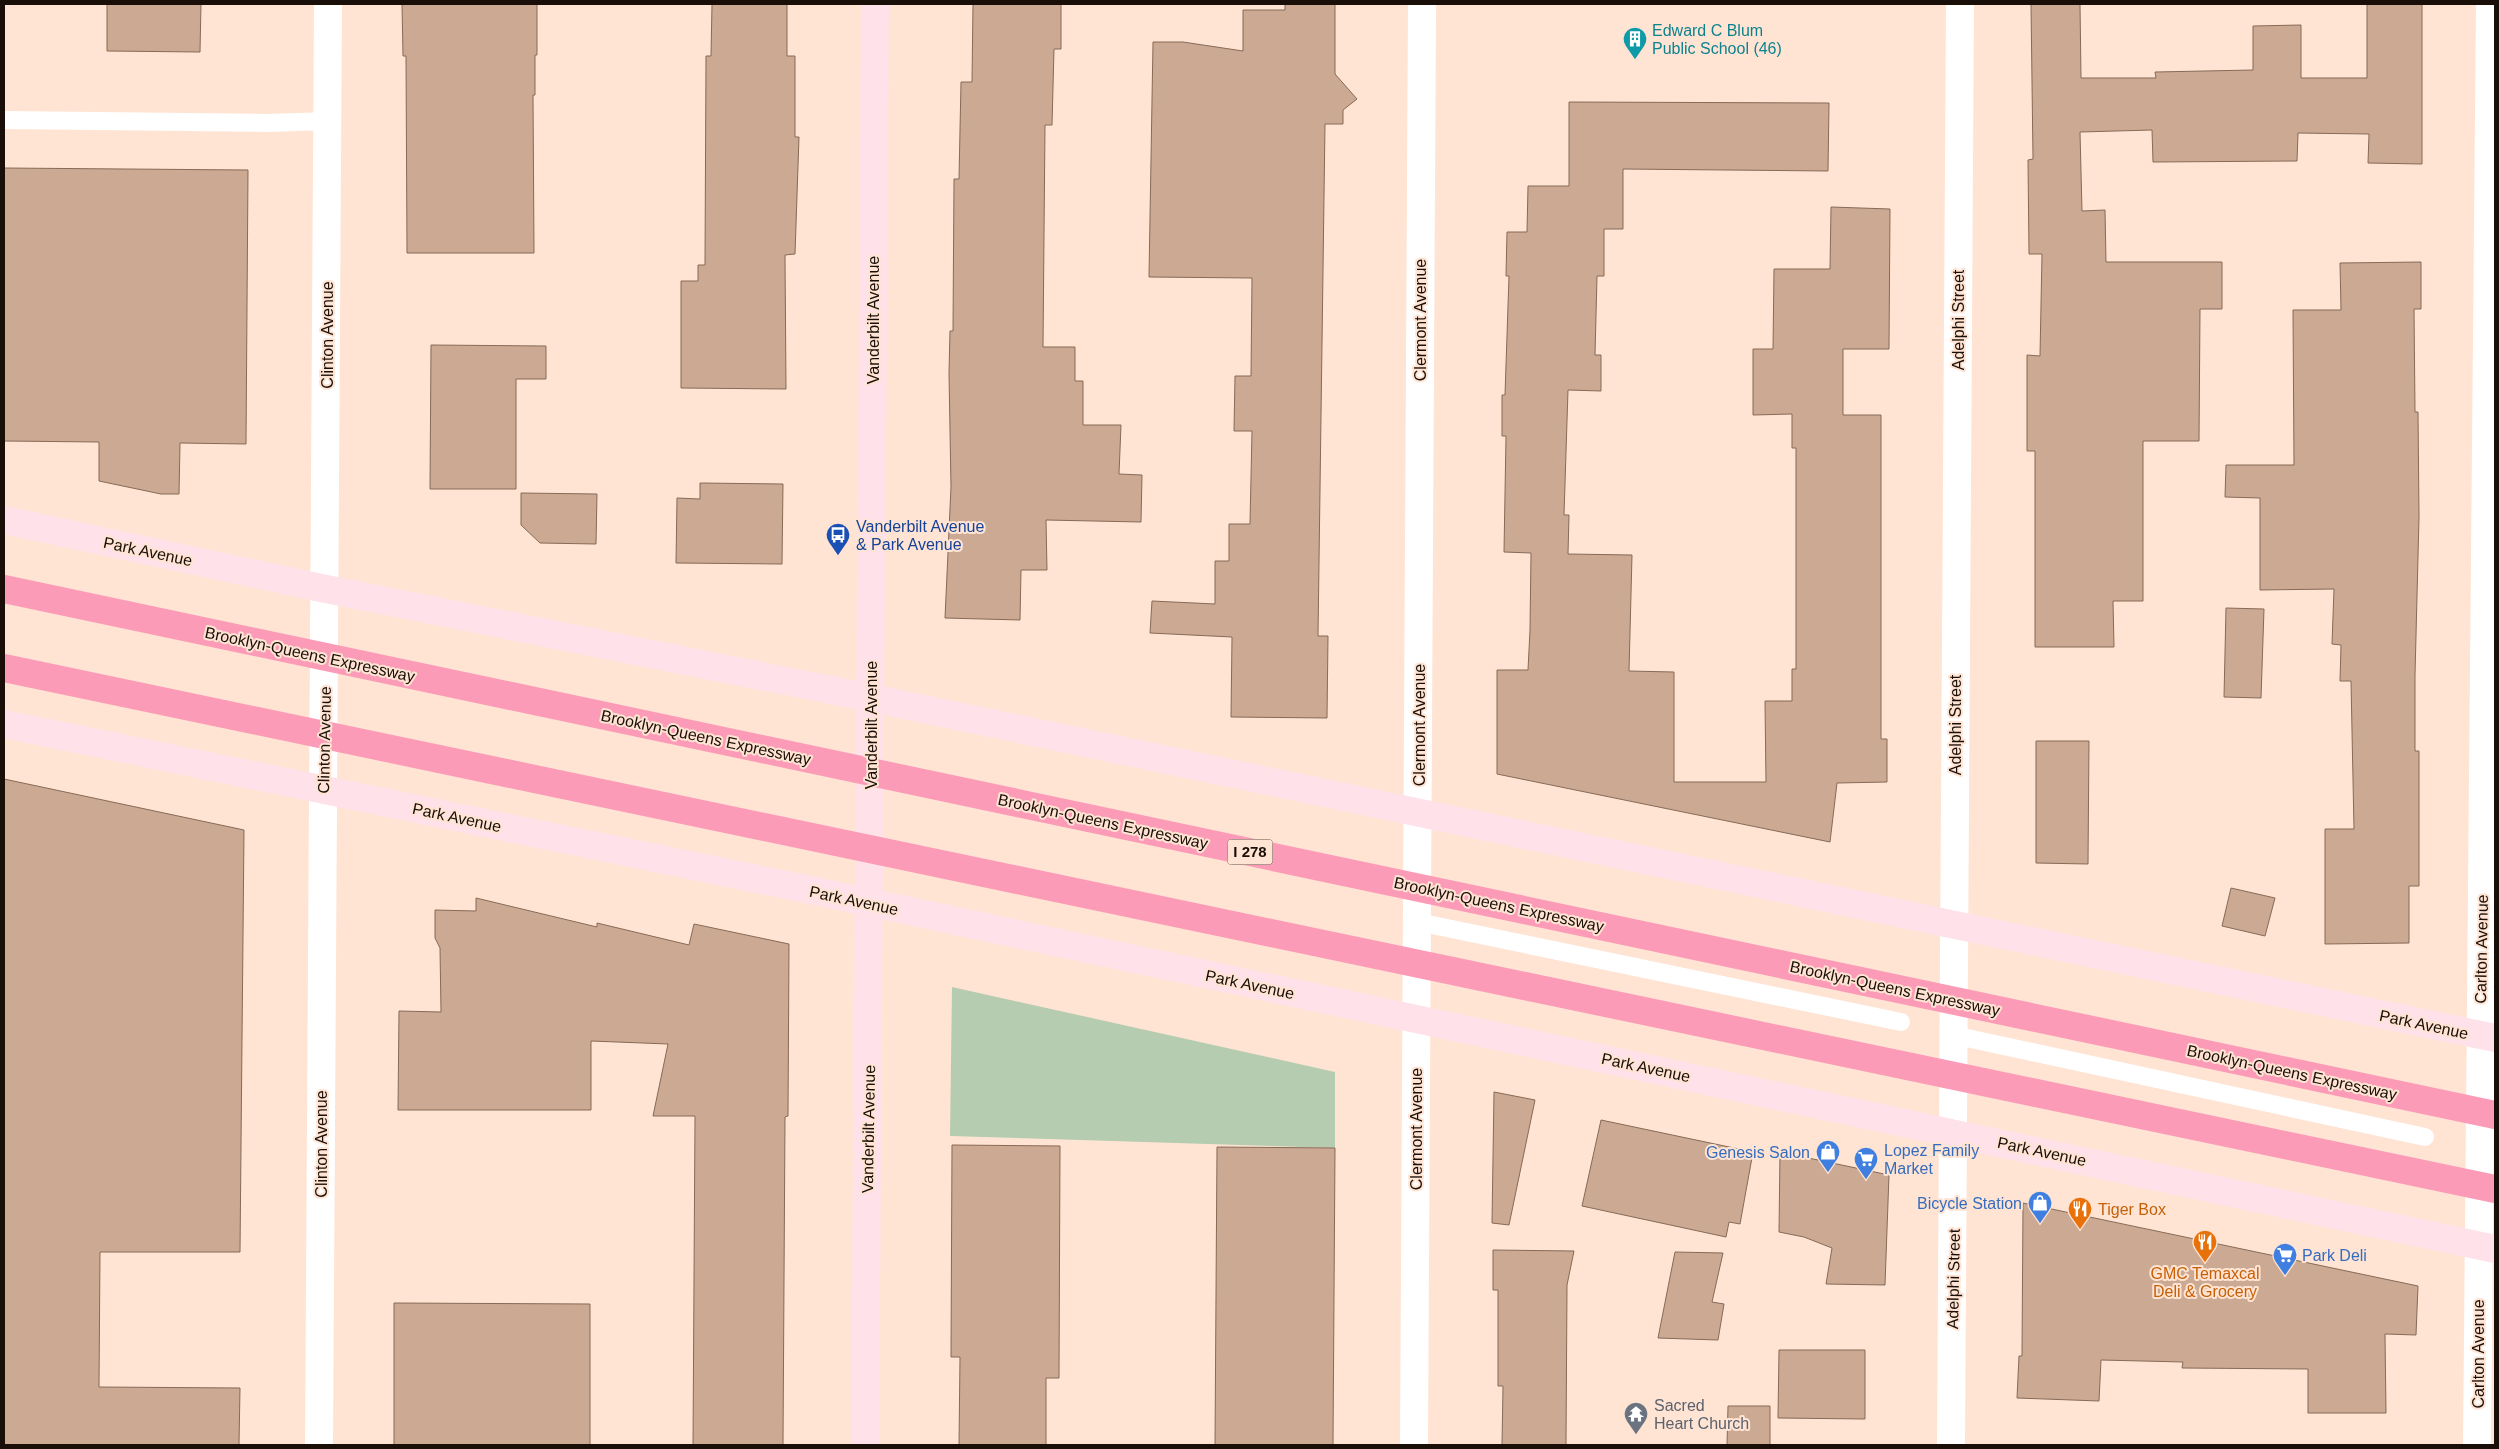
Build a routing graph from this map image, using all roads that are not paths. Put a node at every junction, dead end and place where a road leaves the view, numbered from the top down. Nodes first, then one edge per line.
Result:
1 (328, 4) edge
2 (875, 4) edge
3 (1422, 4) edge
4 (1960, 4) edge
5 (2490, 4) edge
6 (4, 120) edge
7 (328, 121) junction
8 (2492, 201) edge
9 (4, 520) edge
10 (4, 589) edge
11 (326, 589) junction
12 (4, 668) edge
13 (871, 698) junction
14 (4, 724) edge
15 (324, 790) junction
16 (1418, 812) junction
17 (870, 904) junction
18 (1418, 922) junction
19 (1953, 925) junction
20 (1418, 1019) junction
21 (1900, 1022) dead end
22 (1953, 1035) junction
23 (2488, 1037) edge
24 (2495, 1115) edge
25 (1954, 1132) junction
26 (2425, 1137) dead end
27 (2495, 1189) edge
28 (2487, 1247) edge
29 (319, 1445) edge
30 (865, 1445) edge
31 (1414, 1445) edge
32 (1951, 1445) edge
33 (2478, 1445) edge

1 - 7 street, Clinton Avenue
2 - 13 main road, Vanderbilt Avenue
3 - 16 street, Clermont Avenue
4 - 19 street, Adelphi Street
5 - 8 street, Carlton Avenue
6 - 7 lane
7 - 11 street, Clinton Avenue
8 - 23 street, Carlton Avenue
9 - 11 main road, Park Avenue
10 - 24 highway, Brooklyn-Queens Expressway / I 278
11 - 13 main road, Park Avenue
11 - 15 street, Clinton Avenue
12 - 27 highway
13 - 16 main road, Park Avenue
13 - 17 main road, Vanderbilt Avenue
14 - 15 main road, Park Avenue
15 - 17 main road, Park Avenue
15 - 29 street, Clinton Avenue
16 - 18 street, Clermont Avenue
16 - 19 main road, Park Avenue
17 - 20 main road, Park Avenue
17 - 30 main road, Vanderbilt Avenue
18 - 20 street, Clermont Avenue
18 - 21 lane
19 - 22 street, Adelphi Street
19 - 23 main road, Park Avenue
20 - 25 main road, Park Avenue
20 - 31 street, Clermont Avenue
22 - 25 street, Adelphi Street
22 - 26 lane
23 - 28 street, Carlton Avenue
25 - 28 main road, Park Avenue
25 - 32 street, Adelphi Street
28 - 33 street, Carlton Avenue

